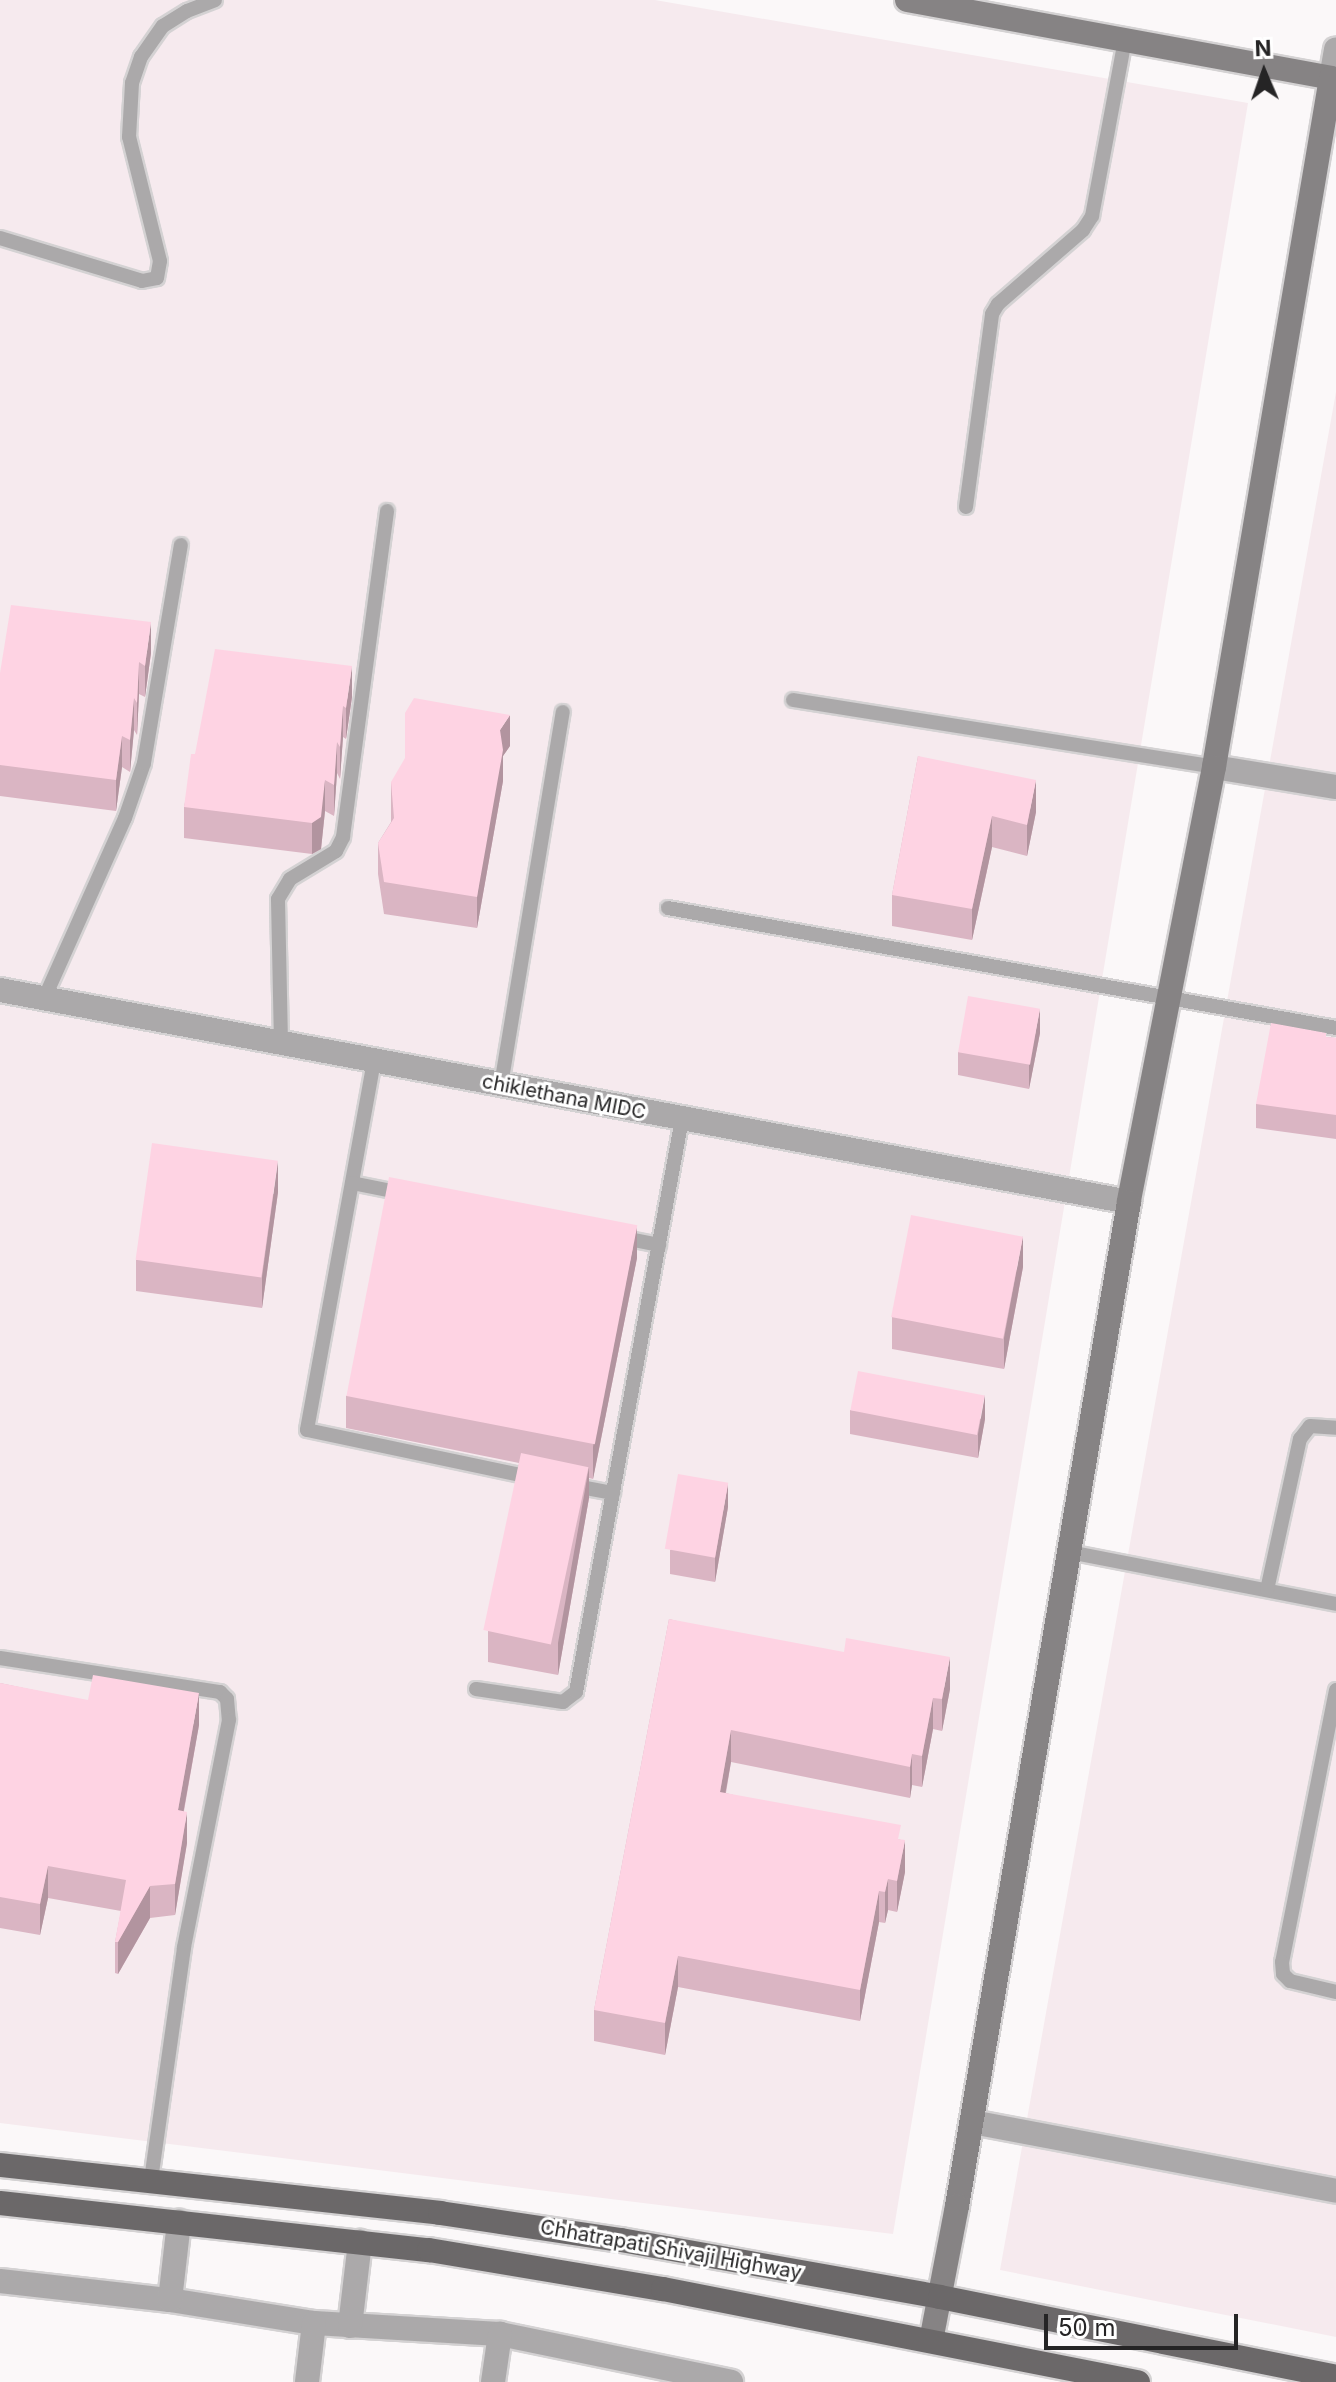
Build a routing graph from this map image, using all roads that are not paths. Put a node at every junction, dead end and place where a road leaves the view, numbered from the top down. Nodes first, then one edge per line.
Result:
1 (215, 0) edge
2 (907, 0) edge
3 (1125, 40) junction
4 (1336, 49) edge
5 (1331, 78) junction
6 (0, 238) edge
7 (966, 507) dead end
8 (387, 511) dead end
9 (181, 545) dead end
10 (793, 700) dead end
11 (563, 712) dead end
12 (1214, 767) junction
13 (1336, 787) edge
14 (668, 908) dead end
15 (0, 990) edge
16 (44, 999) junction
17 (1169, 1000) junction
18 (1336, 1028) edge
19 (281, 1043) junction
20 (374, 1061) junction
21 (501, 1085) junction
22 (682, 1119) junction
23 (352, 1183) junction
24 (413, 1195) edge
25 (1129, 1202) junction
26 (597, 1232) edge
27 (659, 1245) junction
28 (1336, 1428) edge
29 (613, 1493) junction
30 (1069, 1552) junction
31 (1267, 1590) junction
32 (1336, 1604) edge
33 (0, 1658) edge
34 (476, 1689) dead end
35 (1336, 1690) edge
36 (1336, 1992) edge
37 (972, 2122) junction
38 (0, 2165) edge
39 (151, 2181) junction
40 (1336, 2191) edge
41 (0, 2203) edge
42 (179, 2222) junction
43 (360, 2242) junction
44 (0, 2281) edge
45 (940, 2297) junction
46 (170, 2300) junction
47 (314, 2323) junction
48 (350, 2326) junction
49 (500, 2334) junction
50 (931, 2341) junction
51 (1336, 2377) edge
52 (307, 2382) edge
53 (493, 2382) edge
54 (731, 2382) edge
55 (1138, 2382) edge

1 - 6 lane
2 - 3 street
3 - 5 street
3 - 7 lane
4 - 5 street
5 - 12 street
8 - 19 lane
9 - 16 lane
10 - 12 lane
11 - 21 lane
12 - 13 street
12 - 17 street
14 - 17 lane
15 - 16 street, chiklethana MIDC
16 - 19 street, chiklethana MIDC
17 - 18 lane
17 - 25 street
19 - 20 street, chiklethana MIDC
20 - 21 street, chiklethana MIDC
20 - 23 lane
21 - 22 street, chiklethana MIDC
22 - 25 street, chiklethana MIDC
22 - 27 lane
23 - 24 lane
23 - 29 lane
25 - 30 street
26 - 27 lane
27 - 29 lane
28 - 31 lane
29 - 34 lane
30 - 31 lane
30 - 37 street
31 - 32 lane
33 - 39 lane
35 - 36 lane
37 - 40 street
37 - 45 street
38 - 39 main road, Chhatrapati Shivaji Highway
39 - 45 main road, Chhatrapati Shivaji Highway
41 - 42 main road, Chhatrapati Shivaji Highway
42 - 43 main road, Chhatrapati Shivaji Highway
42 - 46 street
43 - 48 street
43 - 50 main road, Chhatrapati Shivaji Highway
44 - 46 street
45 - 50 street
45 - 51 main road, Chhatrapati Shivaji Highway
46 - 47 street
47 - 48 street
47 - 52 street
48 - 49 street
49 - 53 street
49 - 54 street
50 - 55 main road, Chhatrapati Shivaji Highway

